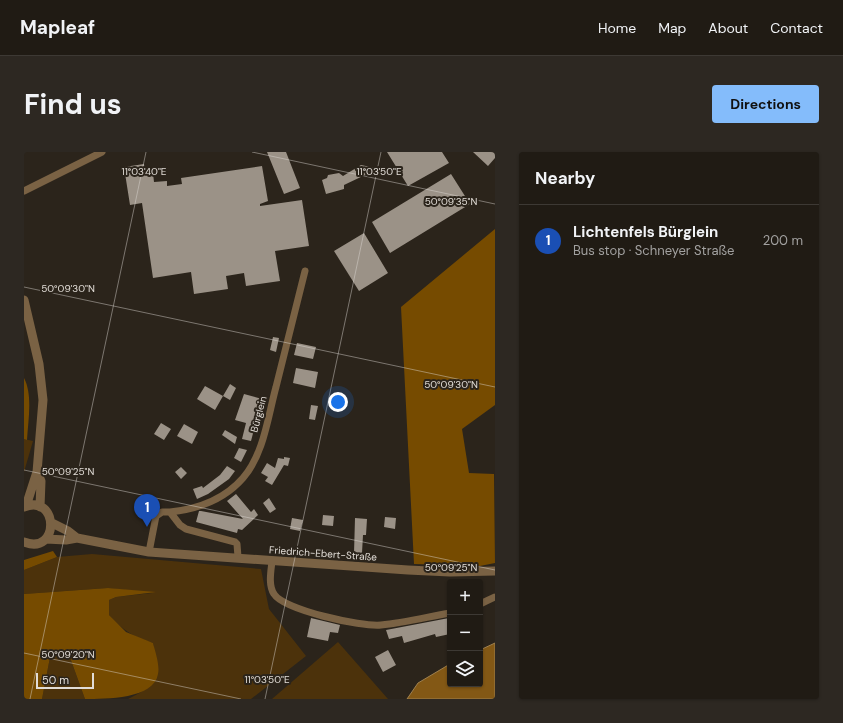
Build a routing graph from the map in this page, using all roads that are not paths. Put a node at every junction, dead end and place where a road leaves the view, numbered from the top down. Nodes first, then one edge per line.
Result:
1 (102, 152) edge
2 (24, 191) edge
3 (305, 271) dead end
4 (24, 300) edge
5 (37, 472) junction
6 (25, 507) edge
7 (40, 507) junction
8 (170, 512) junction
9 (52, 523) junction
10 (77, 538) junction
11 (46, 539) junction
12 (24, 542) edge
13 (149, 552) junction
14 (238, 557) junction
15 (272, 561) junction
16 (495, 571) edge
17 (495, 597) edge
18 (483, 603) edge
19 (447, 613) edge

1 - 2 street
3 - 8 street, Bürglein
4 - 5 street
5 - 6 street
5 - 7 street
6 - 7 street
7 - 9 street
8 - 13 street
8 - 14 street
9 - 10 street
9 - 11 street
10 - 11 street
10 - 13 street, Friedrich-Ebert-Straße
11 - 12 street
13 - 14 street, Friedrich-Ebert-Straße
14 - 15 street, Friedrich-Ebert-Straße
15 - 16 street, Friedrich-Ebert-Straße
15 - 19 street
17 - 18 street

